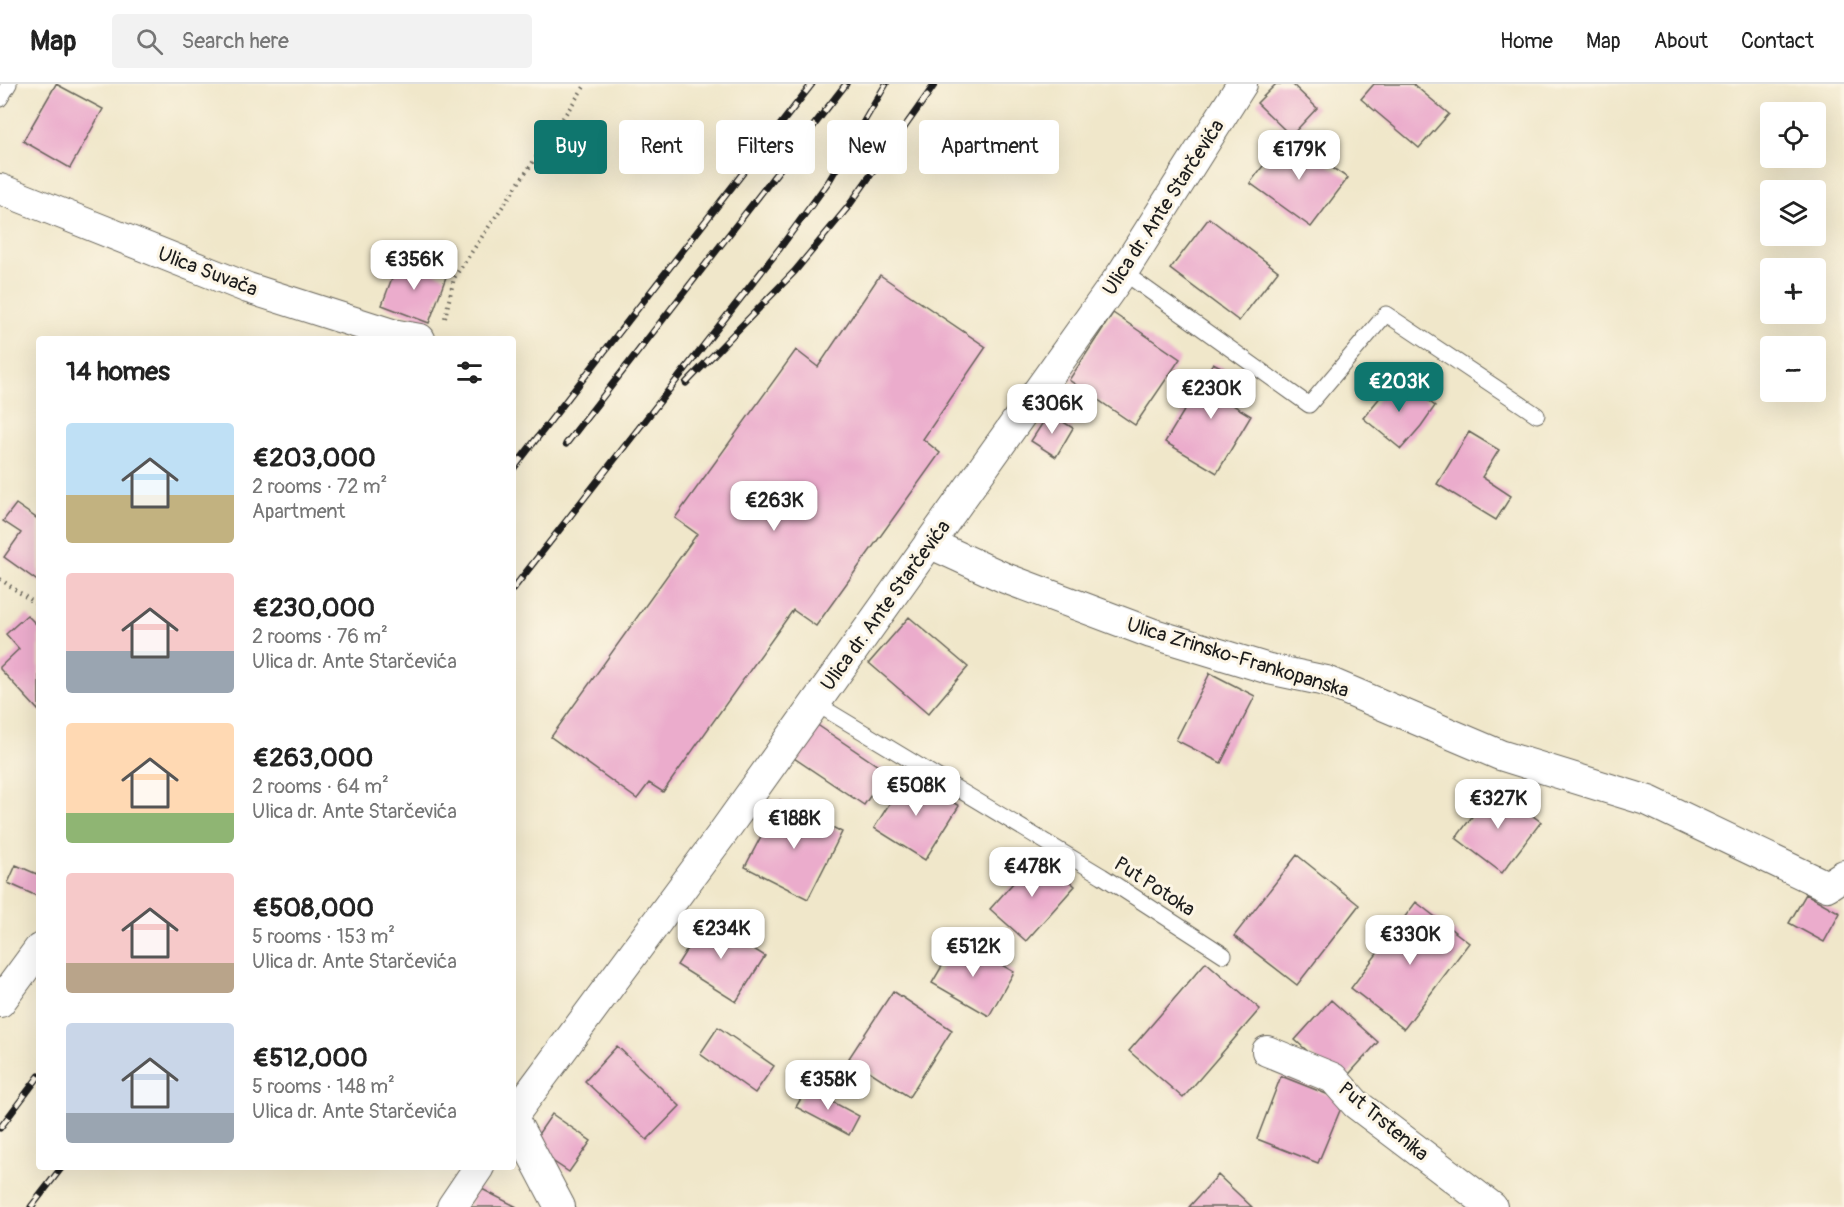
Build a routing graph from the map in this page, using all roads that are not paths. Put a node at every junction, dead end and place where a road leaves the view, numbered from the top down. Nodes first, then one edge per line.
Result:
1 (9, 84) edge
2 (1242, 84) edge
3 (0, 99) edge
4 (0, 189) edge
5 (1123, 272) junction
6 (432, 334) edge
7 (1537, 415) dead end
8 (929, 543) junction
9 (815, 703) junction
10 (1844, 875) edge
11 (36, 953) edge
12 (1224, 955) dead end
13 (0, 1002) edge
14 (1267, 1051) dead end
15 (516, 1113) edge
16 (516, 1123) edge
17 (477, 1170) edge
18 (453, 1207) edge
19 (560, 1207) edge
20 (1492, 1207) edge

1 - 3 lane
2 - 5 street, Ulica dr. Ante Starčevića
4 - 6 street, Ulica Suvača
5 - 7 lane
5 - 8 street, Ulica dr. Ante Starčevića
8 - 9 street, Ulica dr. Ante Starčevića
8 - 10 street, Ulica Zrinsko-Frankopanska
9 - 12 lane, Put Potoka
9 - 15 street, Ulica dr. Ante Starčevića
11 - 13 street
14 - 20 street, Put Trstenika
16 - 19 street
17 - 18 street

